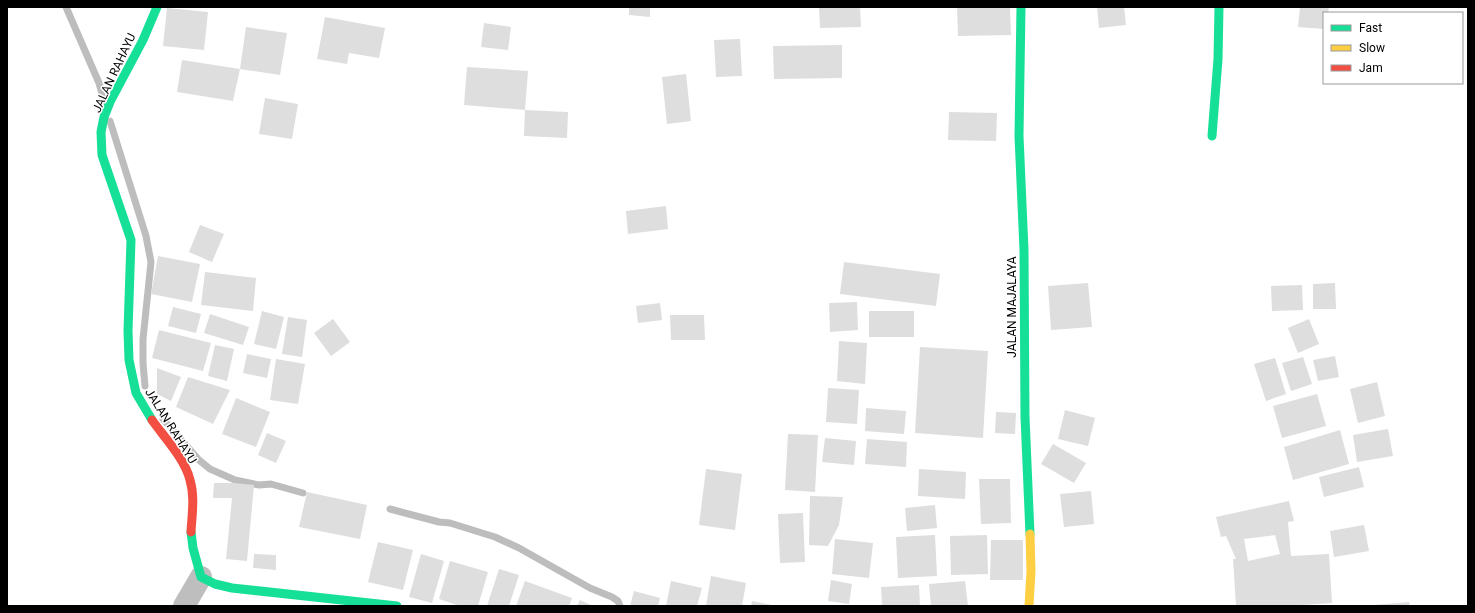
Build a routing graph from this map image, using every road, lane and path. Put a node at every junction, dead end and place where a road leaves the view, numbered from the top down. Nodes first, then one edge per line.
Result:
1 (157, 7) edge
2 (1021, 7) edge
3 (1219, 7) edge
4 (1212, 136) dead end
5 (201, 578) junction
6 (303, 601) edge
7 (184, 606) edge
8 (397, 606) edge
9 (1029, 606) edge

1 - 5 street, JALAN RAHAYU
2 - 9 street, JALAN MAJALAYA
3 - 4 street
5 - 6 street
5 - 7 street
6 - 8 street

